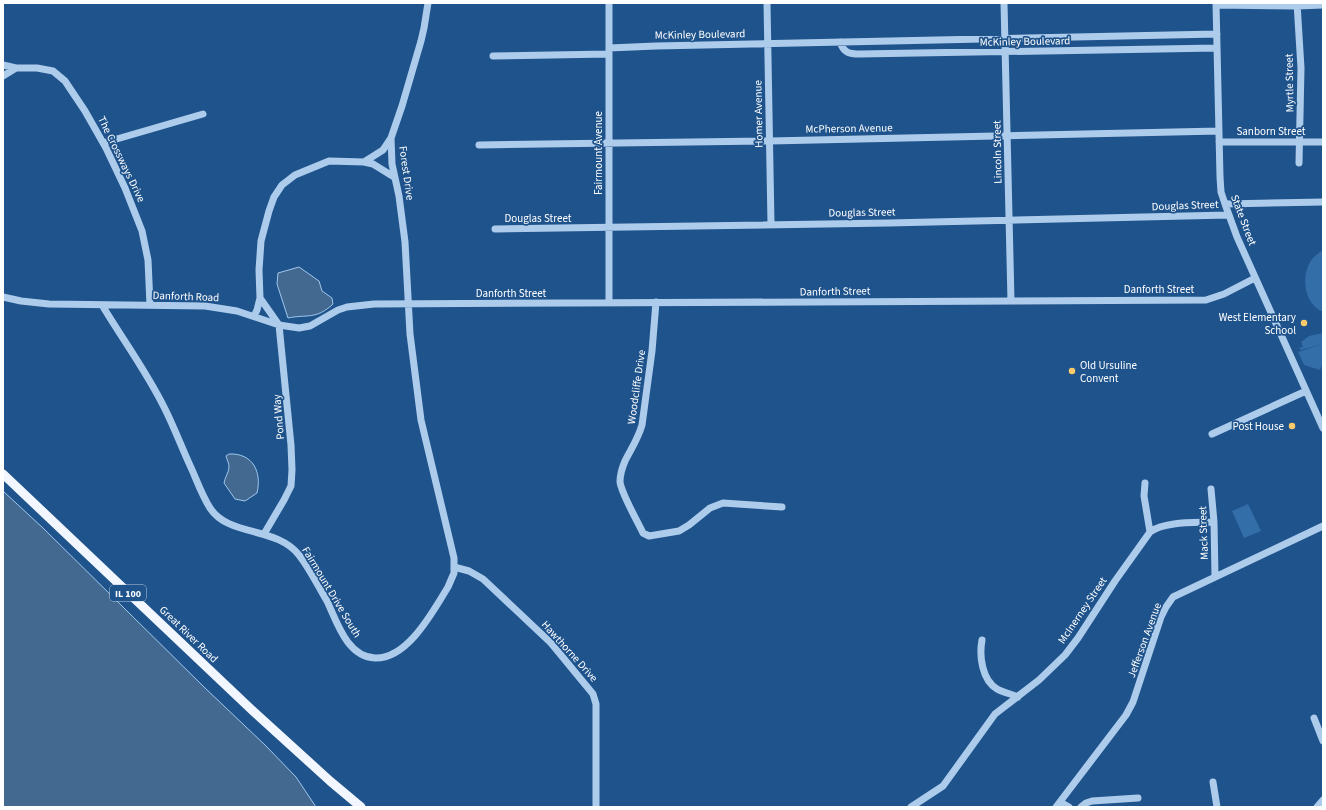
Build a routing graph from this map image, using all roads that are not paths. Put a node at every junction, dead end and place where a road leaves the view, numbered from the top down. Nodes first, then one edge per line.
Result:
1 (428, 3) edge
2 (609, 3) edge
3 (767, 3) edge
4 (1004, 3) edge
5 (1216, 4) edge
6 (1297, 4) edge
7 (1323, 5) edge
8 (1217, 34) junction
9 (1174, 35) junction
10 (1005, 39) junction
11 (840, 42) junction
12 (768, 44) junction
13 (1217, 48) junction
14 (1174, 49) junction
15 (609, 51) junction
16 (1006, 52) junction
17 (493, 56) dead end
18 (3, 65) edge
19 (16, 68) junction
20 (3, 76) edge
21 (202, 114) dead end
22 (1219, 131) junction
23 (1007, 136) junction
24 (391, 138) junction
25 (770, 141) junction
26 (1219, 142) junction
27 (1300, 142) junction
28 (1323, 142) edge
29 (103, 143) junction
30 (609, 144) junction
31 (480, 145) dead end
32 (364, 162) junction
33 (1299, 163) dead end
34 (394, 177) junction
35 (1323, 202) edge
36 (1224, 204) junction
37 (1228, 215) junction
38 (1009, 220) junction
39 (771, 224) junction
40 (609, 228) junction
41 (495, 229) dead end
42 (1255, 278) junction
43 (3, 297) edge
44 (260, 298) junction
45 (1011, 301) junction
46 (656, 302) junction
47 (609, 303) junction
48 (410, 304) junction
49 (102, 305) junction
50 (150, 305) junction
51 (254, 316) junction
52 (279, 326) junction
53 (1306, 391) junction
54 (1323, 428) edge
55 (1212, 434) dead end
56 (3, 474) edge
57 (1145, 483) dead end
58 (1211, 489) dead end
59 (782, 507) dead end
60 (1214, 522) junction
61 (1323, 526) edge
62 (1150, 532) junction
63 (264, 534) junction
64 (454, 567) junction
65 (1215, 576) junction
66 (982, 640) dead end
67 (1018, 697) junction
68 (1314, 718) dead end
69 (1323, 741) edge
70 (1213, 782) dead end
71 (1138, 798) dead end
72 (1323, 800) edge
73 (1058, 805) edge
74 (361, 807) edge
75 (596, 807) edge
76 (911, 807) edge
77 (1069, 807) edge
78 (1081, 807) edge
79 (1217, 807) edge
80 (1317, 807) edge

1 - 24 street, Forest Drive
2 - 15 street, Fairmount Avenue
3 - 12 street, Homer Avenue
4 - 10 street, Lincoln Street
5 - 6 street
5 - 8 street, State Street
6 - 7 street
6 - 27 street, Myrtle Street
8 - 9 street, McKinley Boulevard
8 - 13 street, State Street
9 - 10 street, McKinley Boulevard
9 - 14 street
10 - 11 street, McKinley Boulevard
10 - 16 street, Lincoln Street
11 - 12 street, McKinley Boulevard
11 - 16 street, McKinley Boulevard
12 - 15 street, McKinley Boulevard
12 - 25 street, Homer Avenue
13 - 14 street, McKinley Boulevard
13 - 22 street, State Street
14 - 16 street, McKinley Boulevard
15 - 17 street, McKinley Boulevard
15 - 30 street, Fairmount Avenue
16 - 23 street, Lincoln Street
18 - 19 street, The Crossways Drive
19 - 20 street
19 - 29 street, The Crossways Drive
21 - 29 street
22 - 23 street, McPherson Avenue
22 - 26 street, State Street
23 - 25 street, McPherson Avenue
23 - 38 street, Lincoln Street
24 - 32 street
24 - 34 street, Forest Drive
25 - 30 street, McPherson Avenue
25 - 39 street, Homer Avenue
26 - 27 street, Sanborn Street
26 - 36 street, State Street
27 - 28 street, Sanborn Street
27 - 33 street, Myrtle Street
29 - 50 street, The Crossways Drive
30 - 31 street, McPherson Avenue
30 - 40 street, Fairmount Avenue
32 - 34 street
32 - 44 street
34 - 48 street, Forest Drive
35 - 36 street
36 - 37 street, State Street
37 - 38 street, Douglas Street
37 - 42 street, State Street
38 - 39 street, Douglas Street
38 - 45 street, Lincoln Street
39 - 40 street, Douglas Street
40 - 41 street, Douglas Street
40 - 47 street, Fairmount Avenue
42 - 45 street, Danforth Street
42 - 53 street, State Street
43 - 49 street, Danforth Road
44 - 51 street
44 - 52 street, Pond Way
45 - 46 street, Danforth Street
46 - 47 street, Danforth Street
46 - 59 street, Woodcliffe Drive
47 - 48 street, Danforth Street
48 - 52 street, Danforth Road
48 - 64 street, Fairmount Drive South
49 - 50 street, Danforth Road
49 - 63 street, Fairmount Drive South
50 - 51 street, Danforth Road
51 - 52 street, Danforth Road
52 - 63 street, Pond Way
53 - 54 street, State Street
53 - 55 street
56 - 74 main road, Great River Road / IL 100
57 - 62 street
58 - 60 street, Mack Street
60 - 62 street
60 - 65 street, Mack Street
61 - 65 street, Jefferson Avenue
62 - 67 street, McInerney Street
63 - 64 street, Fairmount Drive South
64 - 75 street, Hawthorne Drive
65 - 73 street, Jefferson Avenue
66 - 67 street
67 - 76 street, McInerney Street
68 - 69 street
70 - 79 street
71 - 78 street
72 - 80 street
73 - 77 street

